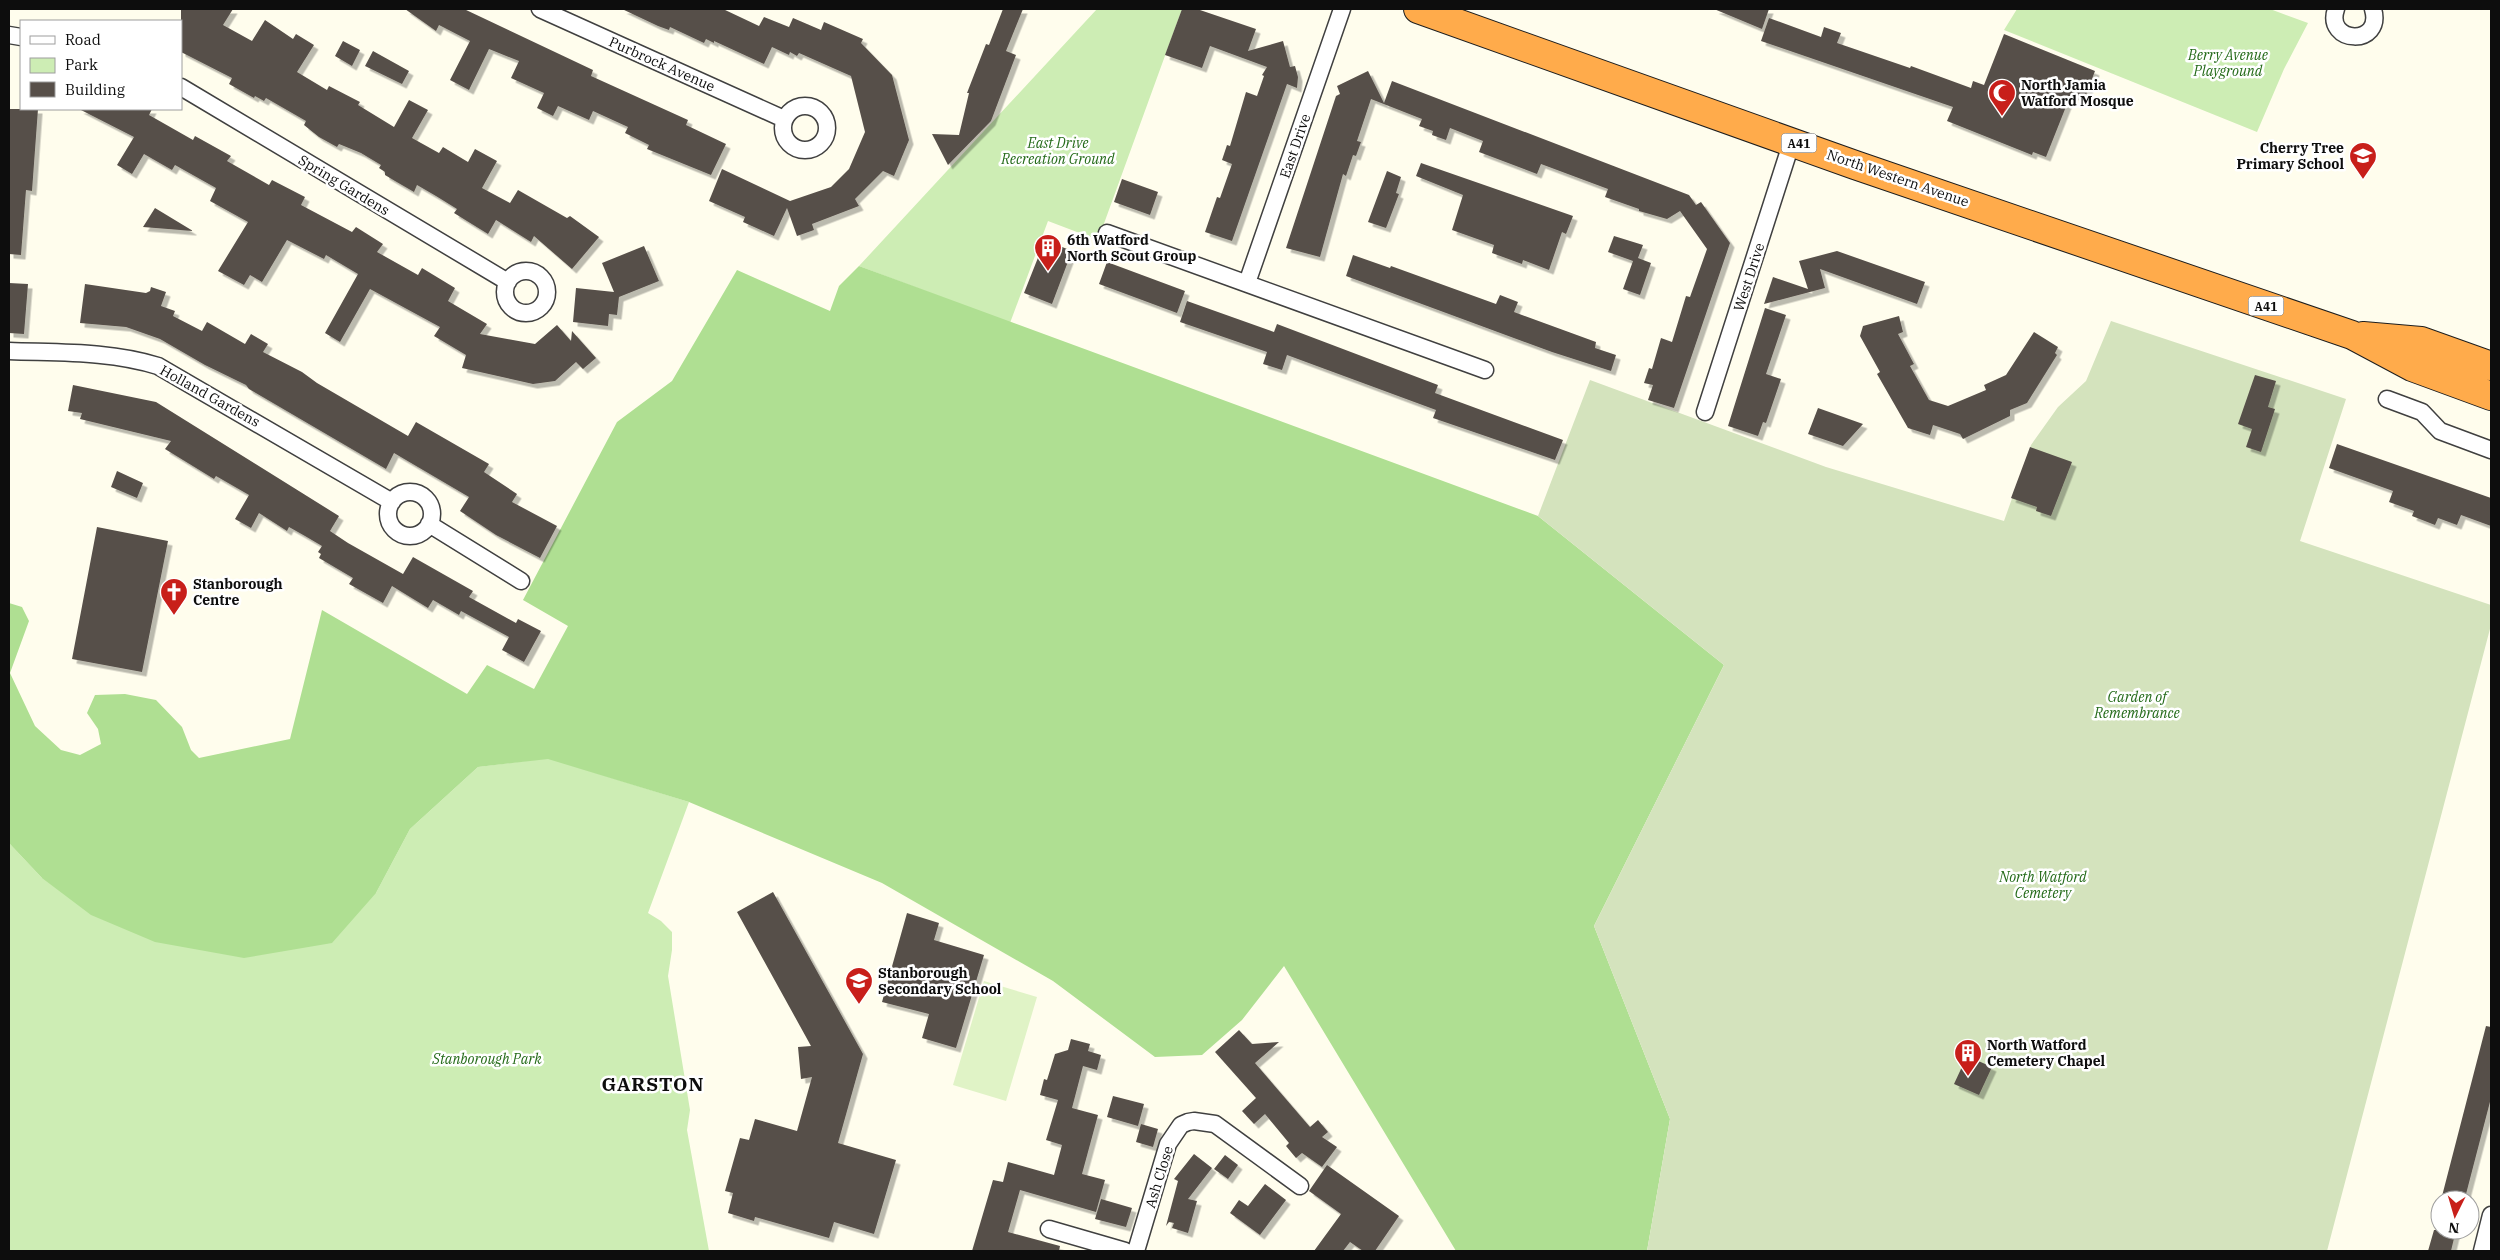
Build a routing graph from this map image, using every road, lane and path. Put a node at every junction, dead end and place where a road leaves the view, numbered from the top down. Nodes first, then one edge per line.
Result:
1 (540, 9) edge
2 (1342, 9) edge
3 (1418, 9) edge
4 (2373, 9) edge
5 (2331, 10) edge
6 (182, 89) edge
7 (784, 119) dead end
8 (1792, 141) junction
9 (1107, 233) dead end
10 (508, 282) dead end
11 (1248, 283) junction
12 (2352, 335) junction
13 (9, 351) edge
14 (2491, 366) edge
15 (1486, 370) dead end
16 (2491, 396) edge
17 (2387, 399) dead end
18 (1705, 412) dead end
19 (2491, 450) edge
20 (392, 502) junction
21 (429, 524) junction
22 (521, 581) dead end
23 (1300, 1186) dead end
24 (2491, 1215) edge
25 (1049, 1229) dead end
26 (1125, 1251) edge
27 (1136, 1251) edge
28 (2482, 1251) edge

1 - 7 street, Purbrock Avenue
2 - 11 street, East Drive
3 - 8 highway, North Western Avenue / A41
4 - 5 street
6 - 10 street, Spring Gardens
8 - 12 highway, North Western Avenue / A41
8 - 18 street, West Drive
9 - 11 street
11 - 15 street
12 - 14 highway, North Western Avenue / A41
12 - 16 highway, North Western Avenue / A41
13 - 20 street, Holland Gardens
17 - 19 street
20 - 21 street
20 - 21 street
21 - 22 street
23 - 27 street, Ash Close
24 - 28 street
25 - 26 street

